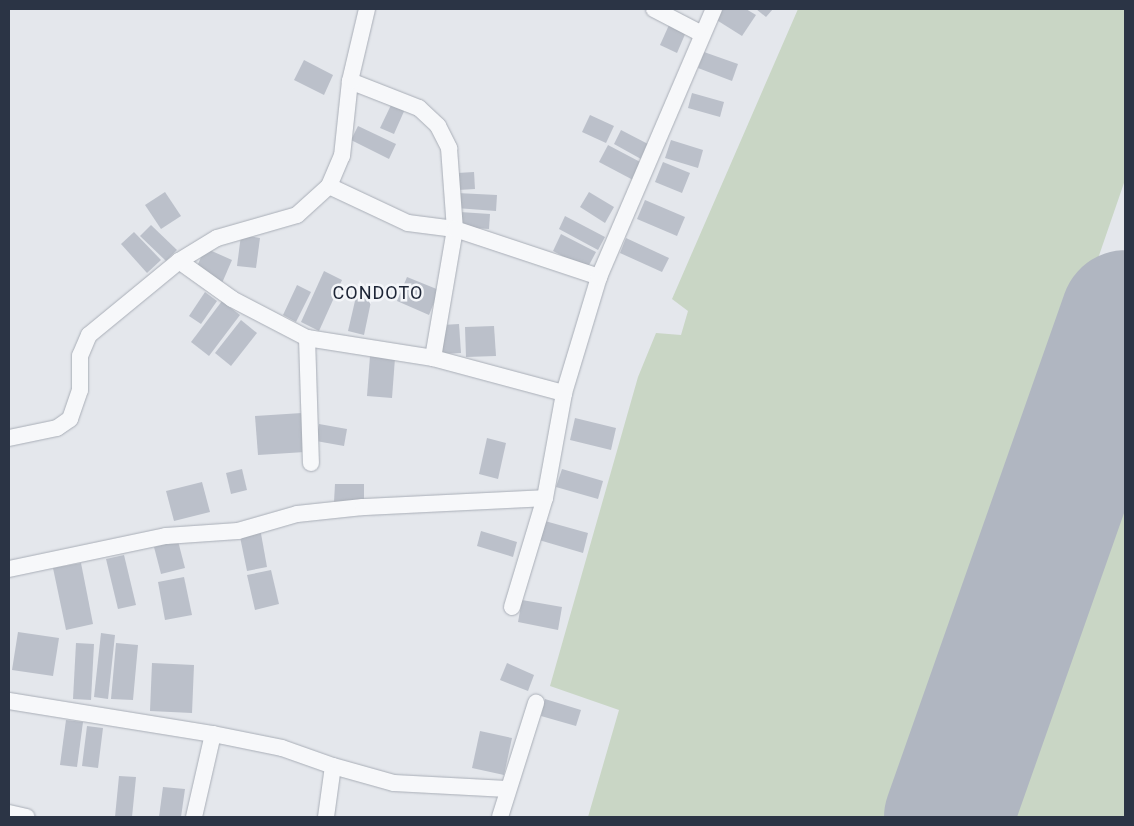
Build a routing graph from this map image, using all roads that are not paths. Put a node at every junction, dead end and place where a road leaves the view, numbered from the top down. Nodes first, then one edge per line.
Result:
1 (367, 9) edge
2 (654, 9) edge
3 (714, 9) edge
4 (702, 34) junction
5 (350, 81) junction
6 (329, 186) junction
7 (456, 229) junction
8 (179, 262) junction
9 (599, 278) junction
10 (307, 338) junction
11 (433, 358) junction
12 (564, 393) junction
13 (9, 438) edge
14 (311, 463) dead end
15 (545, 498) junction
16 (9, 569) edge
17 (512, 607) dead end
18 (9, 701) edge
19 (536, 703) dead end
20 (213, 734) junction
21 (332, 766) junction
22 (507, 789) junction
23 (9, 814) edge
24 (27, 817) edge
25 (194, 817) edge
26 (326, 817) edge
27 (500, 817) edge

1 - 5 street
2 - 4 street
3 - 4 street
4 - 9 street
5 - 6 street
5 - 7 street
6 - 7 street
6 - 8 street
7 - 9 street
7 - 11 street
8 - 10 street
8 - 13 street
9 - 12 street
10 - 11 street
10 - 14 street
11 - 12 street
12 - 15 street
15 - 16 street
15 - 17 street
18 - 20 street
19 - 22 street
20 - 21 street
20 - 25 street
21 - 22 street
21 - 26 street
22 - 27 street
23 - 24 street

